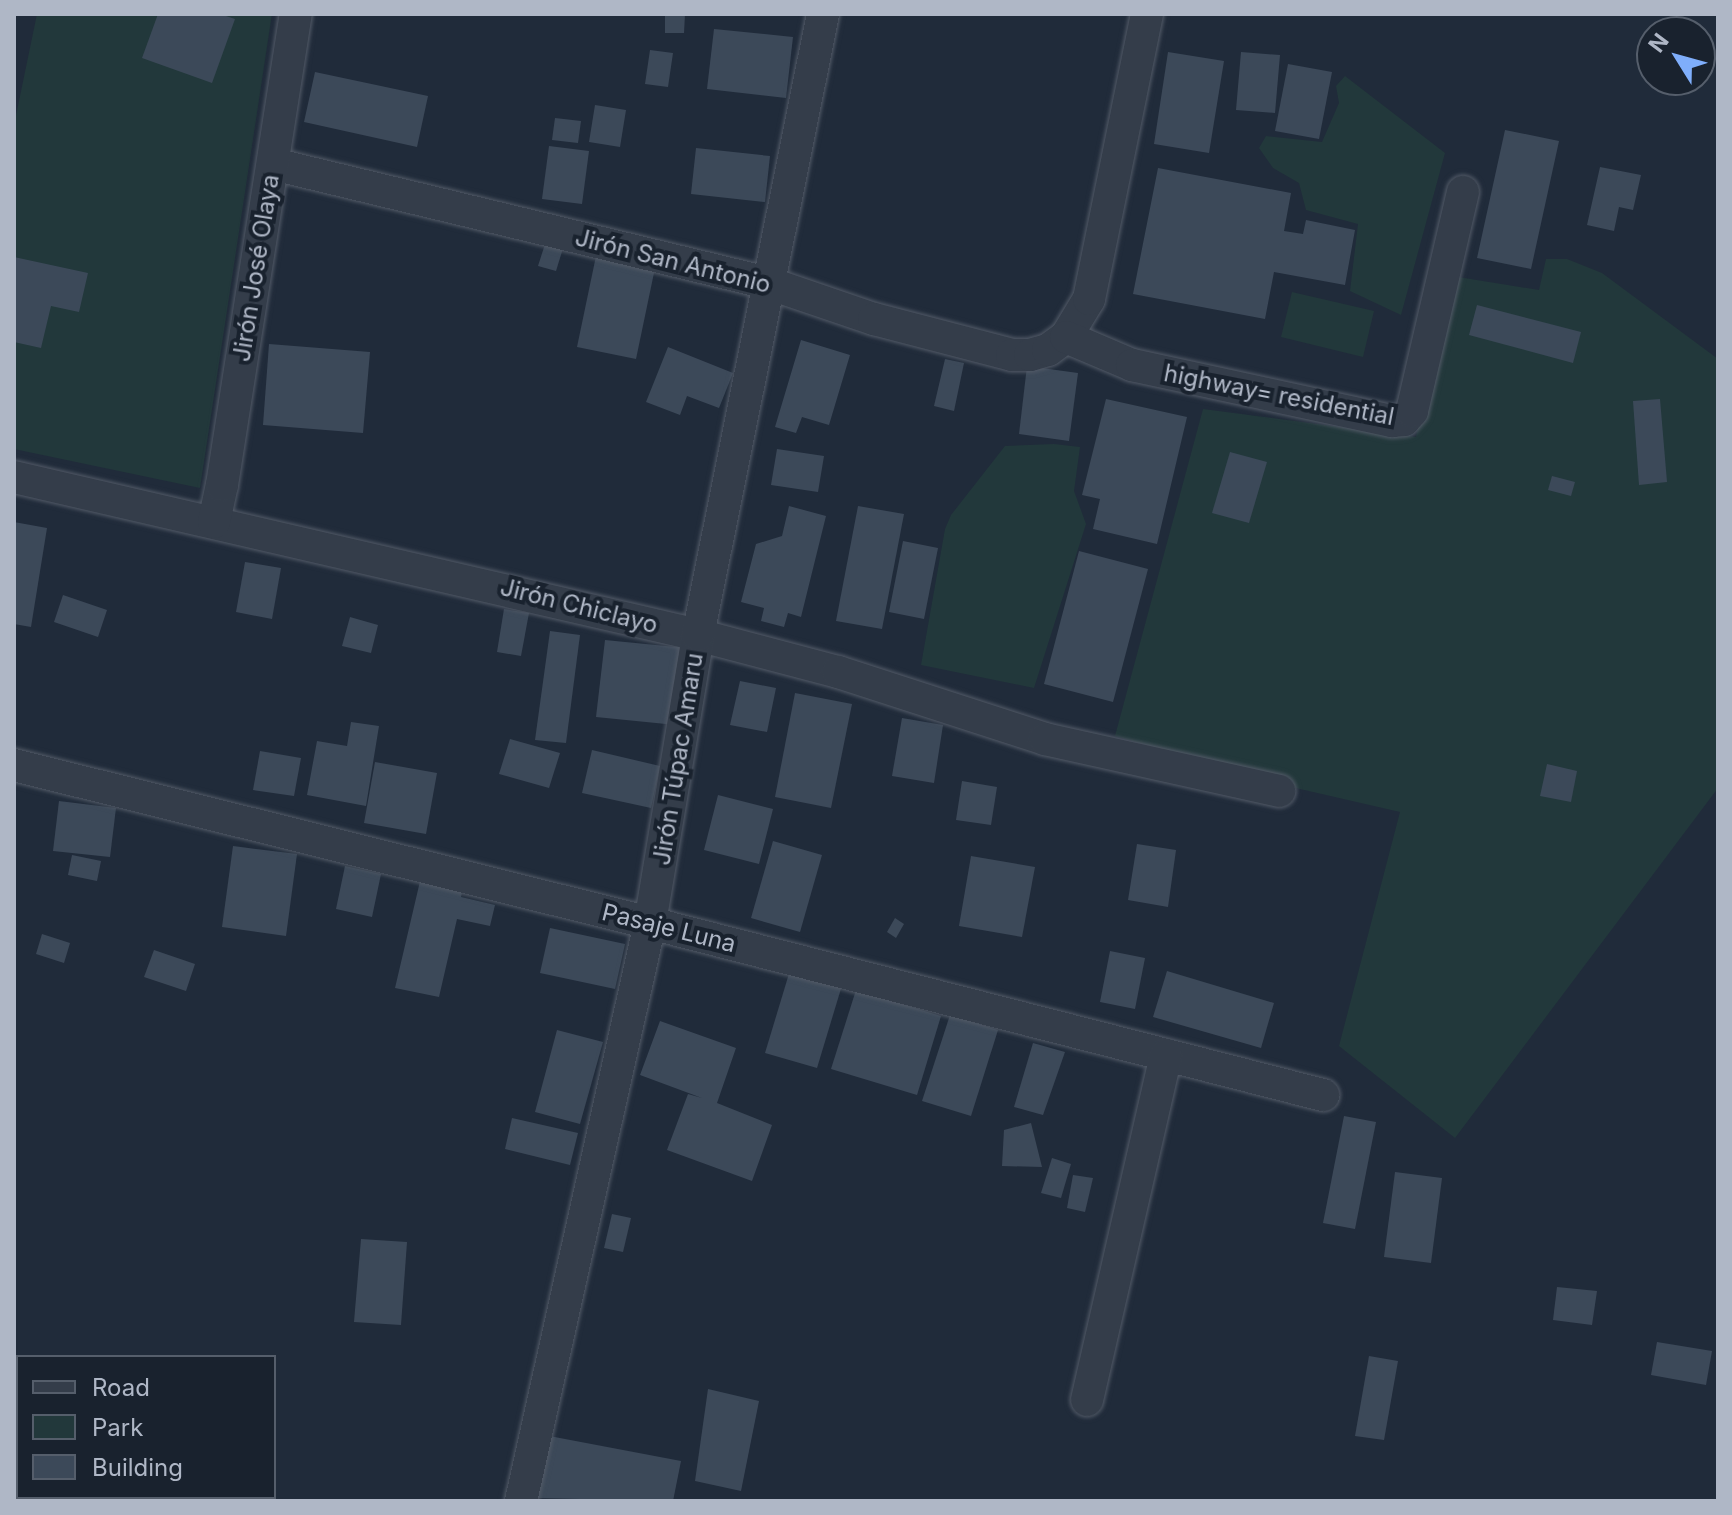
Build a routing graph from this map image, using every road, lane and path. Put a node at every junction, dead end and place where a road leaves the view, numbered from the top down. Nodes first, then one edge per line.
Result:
1 (296, 14) edge
2 (823, 14) edge
3 (1140, 16) edge
4 (273, 164) junction
5 (1463, 192) dead end
6 (768, 283) junction
7 (1066, 337) junction
8 (14, 477) edge
9 (214, 522) junction
10 (698, 635) junction
11 (14, 765) edge
12 (1279, 791) dead end
13 (650, 923) junction
14 (1166, 1055) junction
15 (1323, 1095) dead end
16 (1087, 1400) dead end
17 (521, 1501) edge

1 - 4 street, Jirón José Olaya
2 - 6 street, Jirón Túpac Amaru
3 - 7 street
4 - 6 street, Jirón San Antonio
4 - 9 street, Jirón José Olaya
5 - 7 street, highway= residential
6 - 7 street, Jirón San Antonio
6 - 10 street, Jirón Túpac Amaru
8 - 9 street, Jirón Chiclayo
9 - 10 street, Jirón Chiclayo
10 - 12 street, Jirón Chiclayo
10 - 13 street, Jirón Túpac Amaru
11 - 13 street, Pasaje Luna
13 - 14 street, Pasaje Luna
13 - 17 street, Jirón Túpac Amaru
14 - 15 street, Pasaje Luna
14 - 16 street

